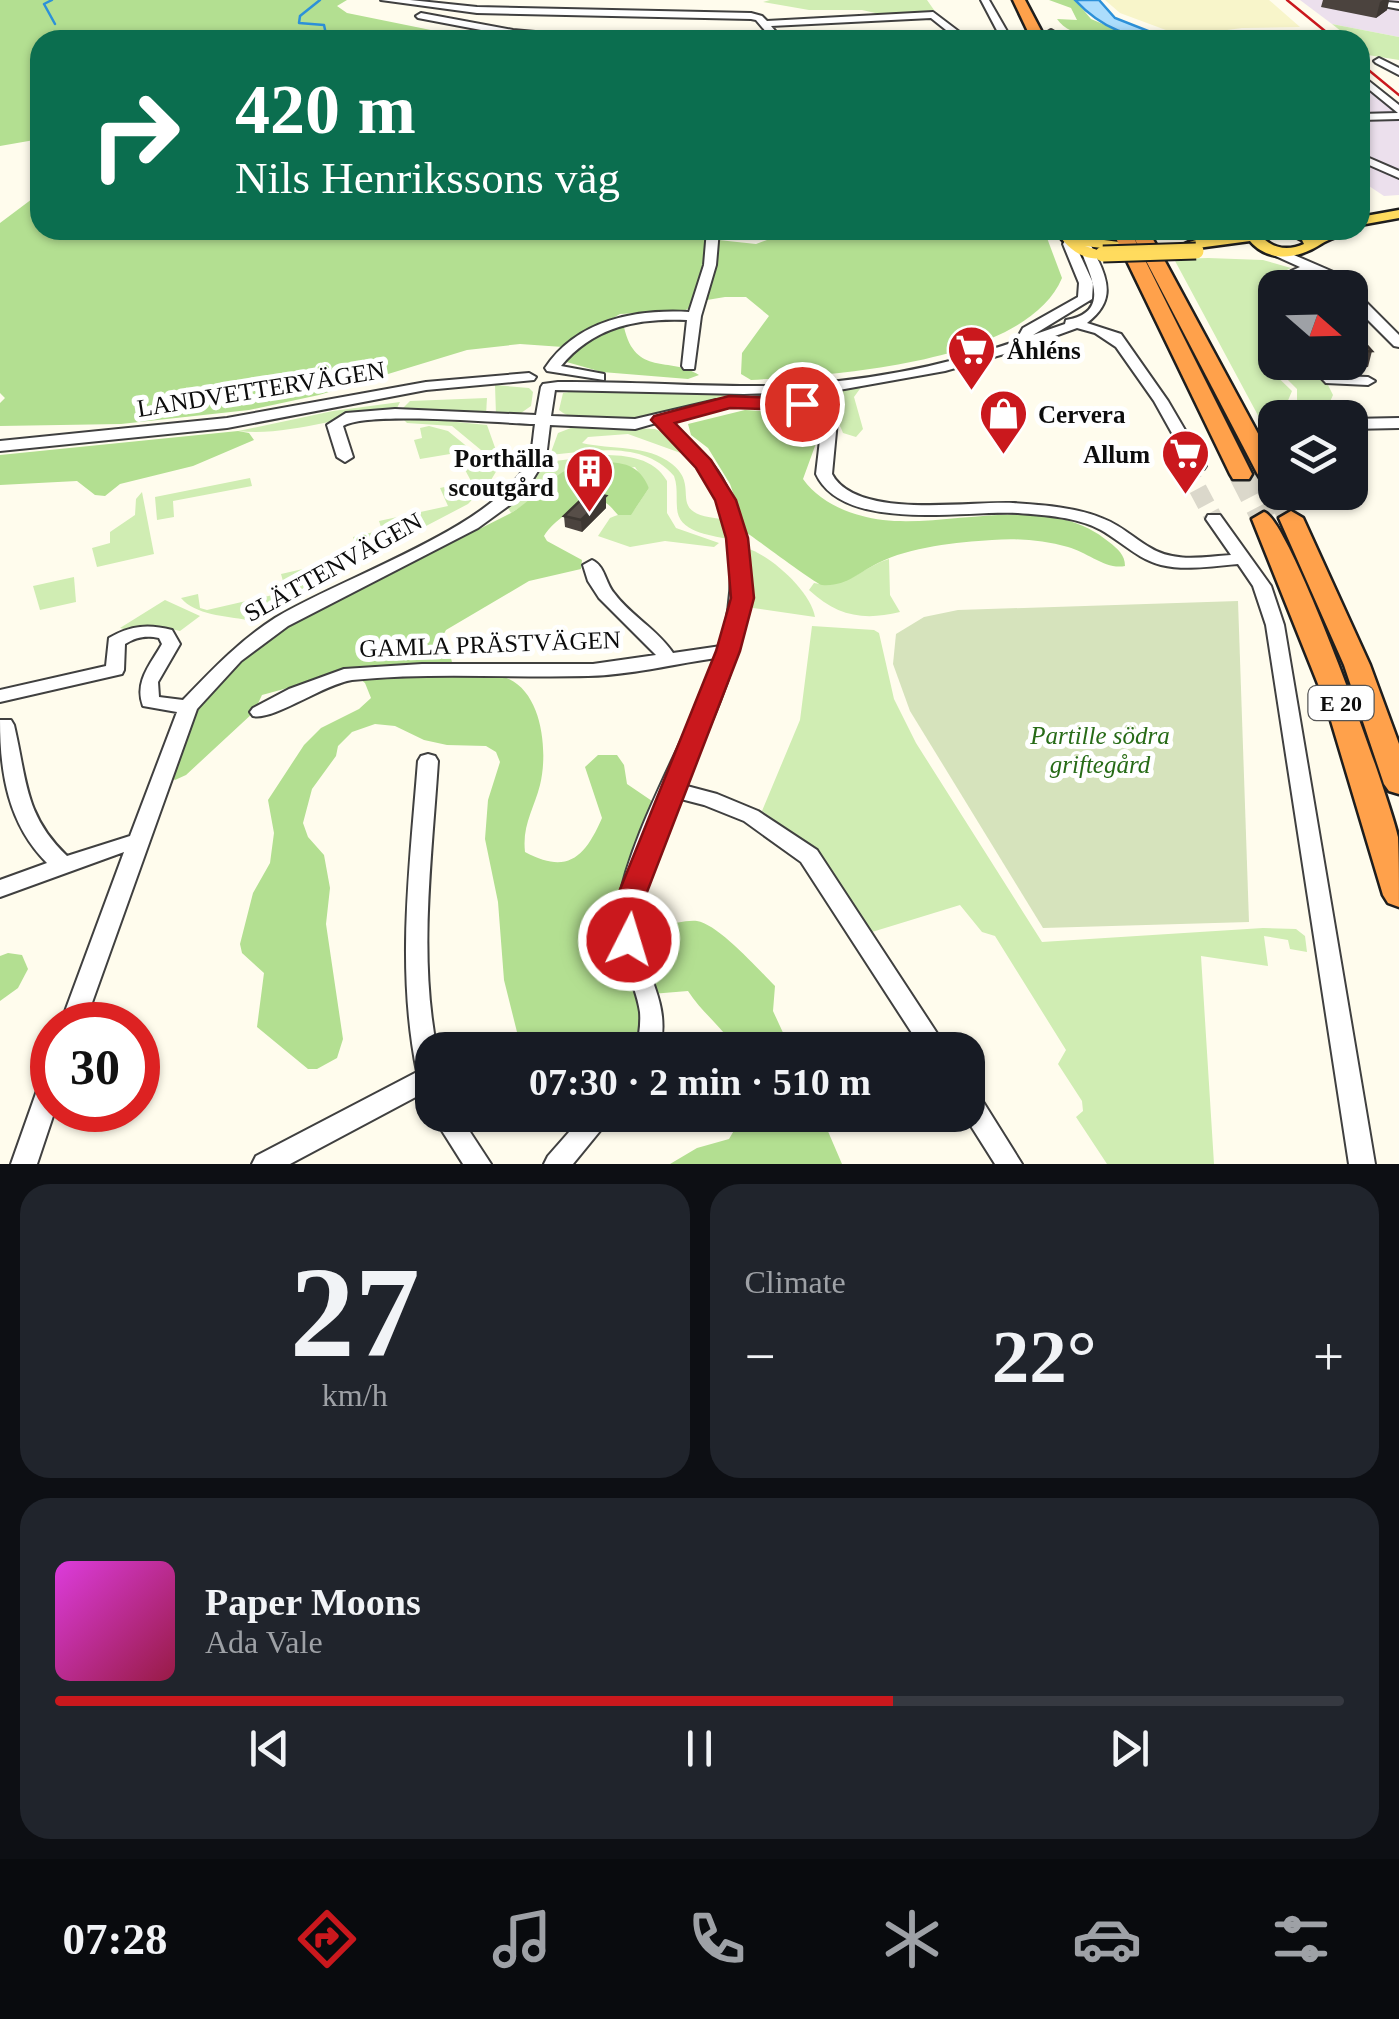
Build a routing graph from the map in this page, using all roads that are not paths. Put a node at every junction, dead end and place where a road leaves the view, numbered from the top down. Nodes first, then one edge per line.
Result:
1 (385, 0) edge
2 (985, 0) edge
3 (1006, 0) edge
4 (1020, 0) edge
5 (1367, 0) edge
6 (1399, 6) edge
7 (421, 16) dead end
8 (760, 20) junction
9 (502, 30) edge
10 (769, 30) edge
11 (953, 30) edge
12 (1007, 30) edge
13 (1012, 30) edge
14 (1042, 30) edge
15 (1378, 61) dead end
16 (1399, 72) edge
17 (1370, 87) edge
18 (1399, 113) edge
19 (1370, 116) edge
20 (1370, 162) edge
21 (1399, 175) edge
22 (1399, 217) edge
23 (1370, 221) edge
24 (712, 240) edge
25 (1110, 240) edge
26 (1121, 240) edge
27 (1135, 240) edge
28 (1144, 240) edge
29 (1160, 240) edge
30 (1236, 240) edge
31 (1255, 240) edge
32 (1305, 240) edge
33 (1322, 240) edge
34 (1084, 245) edge
35 (1311, 245) junction
36 (1193, 248) junction
37 (1271, 250) junction
38 (1161, 270) junction
39 (1318, 270) edge
40 (1327, 270) edge
41 (1090, 304) junction
42 (1368, 312) edge
43 (694, 316) junction
44 (1072, 324) junction
45 (1090, 338) junction
46 (1029, 339) junction
47 (1121, 344) junction
48 (1399, 344) edge
49 (689, 366) dead end
50 (1217, 376) junction
51 (555, 378) junction
52 (661, 420) junction
53 (545, 422) junction
54 (1368, 424) edge
55 (1399, 424) edge
56 (1258, 427) edge
57 (0, 446) edge
58 (1258, 454) tunnel mouth
59 (345, 457) dead end
60 (1241, 474) tunnel mouth
61 (1219, 519) tunnel mouth
62 (1238, 552) junction
63 (592, 565) dead end
64 (728, 651) junction
65 (668, 659) junction
66 (0, 696) edge
67 (188, 707) junction
68 (260, 712) dead end
69 (4, 725) dead end
70 (428, 761) dead end
71 (1399, 784) edge
72 (672, 790) junction
73 (136, 844) junction
74 (63, 866) junction
75 (0, 889) edge
76 (1399, 895) edge
77 (80, 1002) edge
78 (424, 1032) edge
79 (651, 1032) edge
80 (924, 1032) edge
81 (415, 1088) edge
82 (985, 1127) edge
83 (35, 1132) edge
84 (456, 1132) edge
85 (585, 1132) edge
86 (24, 1164) edge
87 (265, 1164) edge
88 (478, 1164) edge
89 (558, 1164) edge
90 (1009, 1164) edge
91 (1362, 1164) edge

1 - 8 street
2 - 12 street
3 - 13 highway
4 - 14 highway
5 - 6 street
7 - 9 street
8 - 10 street
8 - 11 street
15 - 16 street
17 - 18 street
18 - 19 street
20 - 21 street
22 - 23 main road
24 - 43 street
25 - 34 main road
26 - 60 highway
27 - 36 main road, bridge
28 - 38 highway
29 - 38 highway
30 - 36 main road
31 - 37 main road
32 - 35 main road
33 - 35 main road
34 - 36 main road, bridge
34 - 41 street
34 - 41 street
35 - 37 main road
35 - 40 street
36 - 37 main road
37 - 39 street
38 - 50 highway
41 - 44 street
41 - 46 street
41 - 47 street
42 - 48 street
43 - 49 street
43 - 51 street
44 - 45 street
44 - 46 street
44 - 47 street
45 - 46 street
45 - 47 street
46 - 51 street
50 - 56 highway
50 - 58 highway
51 - 53 street, SLÄTTENVÄGEN
51 - 57 street, LANDVETTERVÄGEN
52 - 53 street
52 - 62 street
52 - 64 street
53 - 59 street
53 - 67 street, SLÄTTENVÄGEN
54 - 55 street
61 - 62 street
62 - 91 street
63 - 65 street
64 - 65 street, GAMLA PRÄSTVÄGEN
64 - 72 street
65 - 68 street, GAMLA PRÄSTVÄGEN
66 - 67 street
67 - 73 street, SLÄTTENVÄGEN
69 - 74 street
70 - 78 street
71 - 76 highway, E 20
72 - 79 street
72 - 80 street
73 - 74 street
73 - 77 street, SLÄTTENVÄGEN
74 - 75 street
81 - 87 street
82 - 90 street
83 - 86 street
84 - 88 street
85 - 89 street

